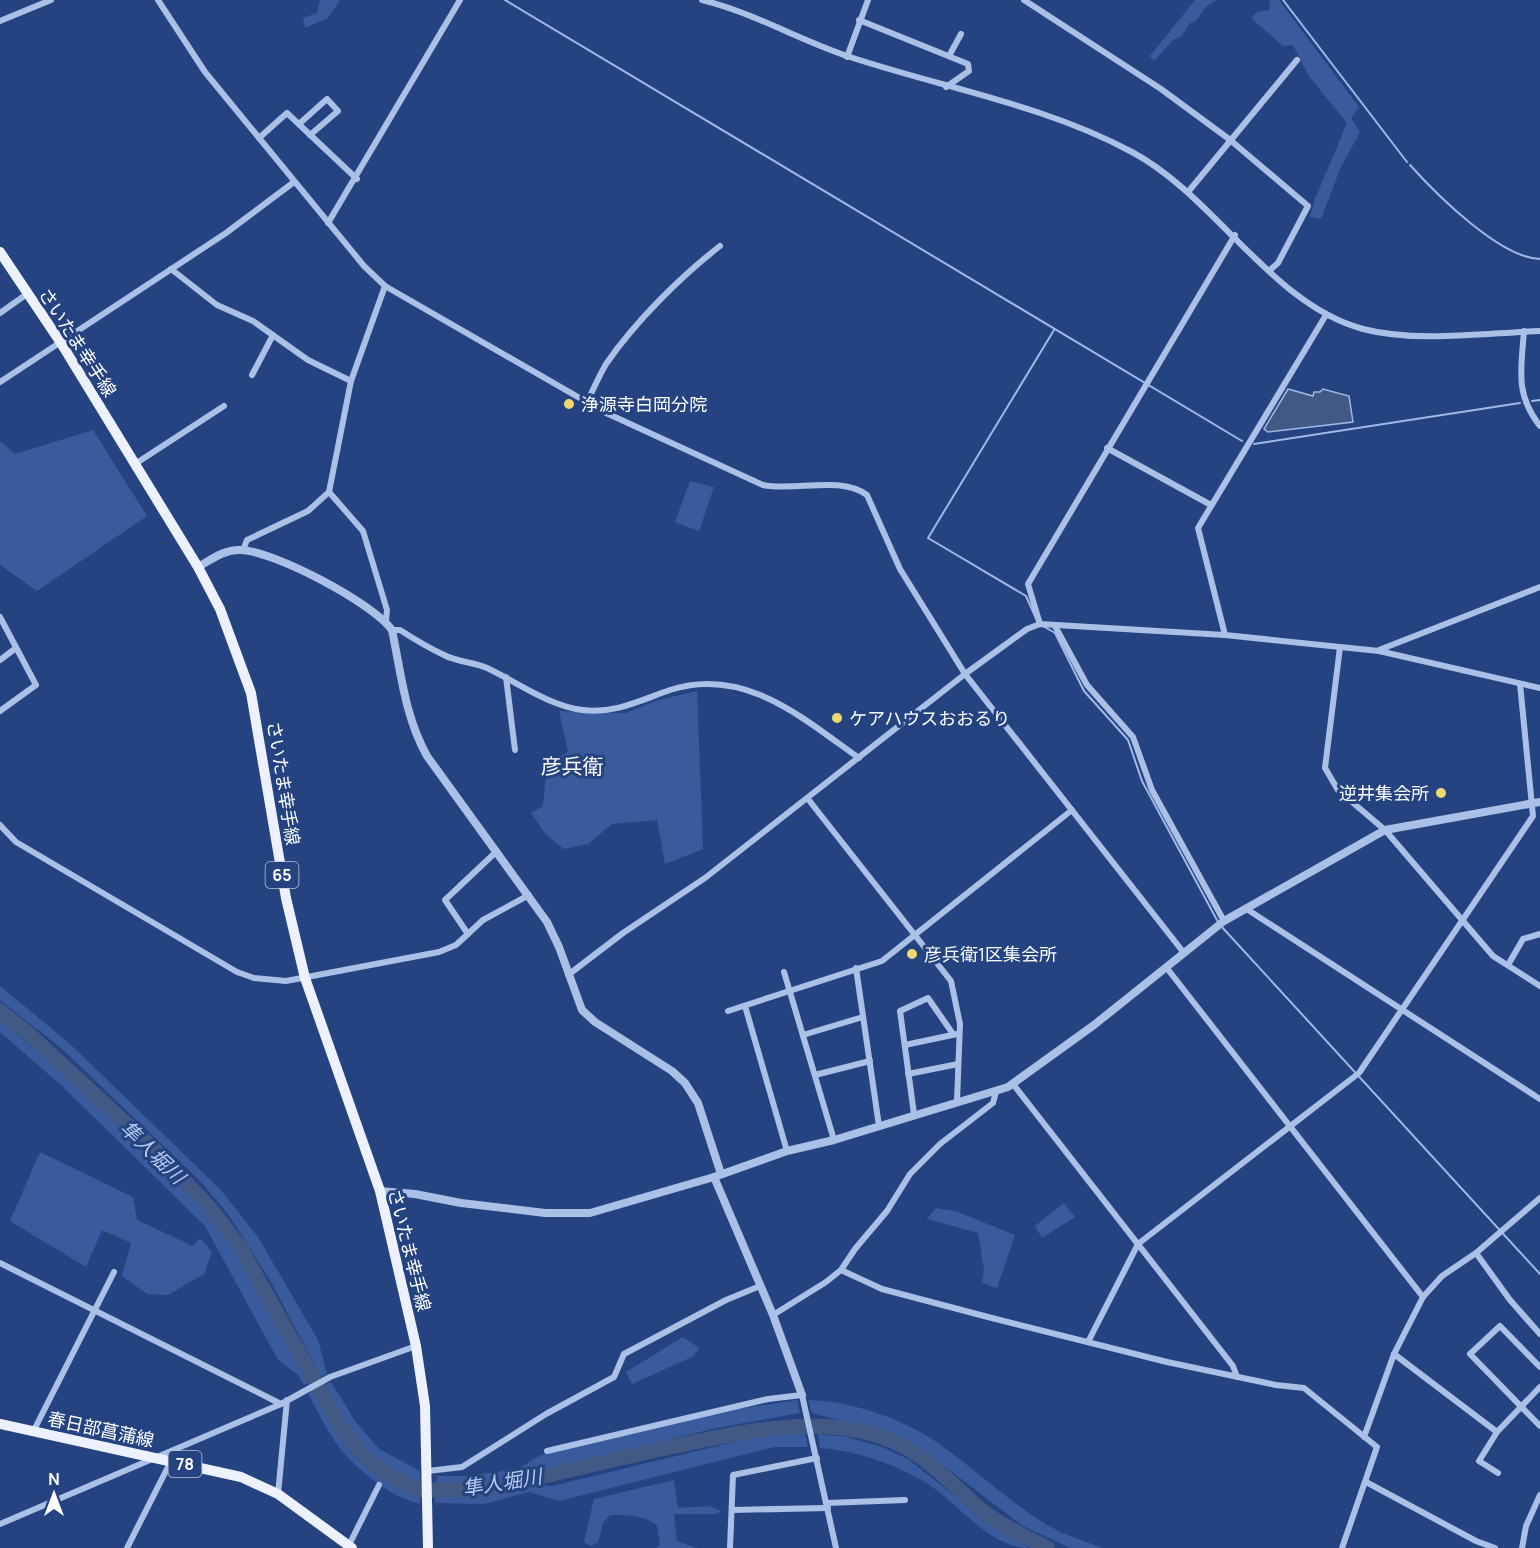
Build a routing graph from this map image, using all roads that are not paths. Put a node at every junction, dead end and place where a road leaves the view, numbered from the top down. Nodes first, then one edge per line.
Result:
1 (51, 0) edge
2 (158, 0) edge
3 (460, 0) edge
4 (702, 0) edge
5 (868, 0) edge
6 (1024, 0) edge
7 (860, 20) junction
8 (0, 21) edge
9 (962, 34) dead end
10 (949, 56) junction
11 (847, 57) junction
12 (1297, 60) dead end
13 (946, 87) junction
14 (299, 124) junction
15 (310, 135) junction
16 (259, 138) junction
17 (1229, 139) junction
18 (357, 178) junction
19 (294, 182) junction
20 (1188, 192) junction
21 (328, 223) junction
22 (1234, 235) junction
23 (720, 246) dead end
24 (0, 252) edge
25 (171, 269) junction
26 (1270, 270) junction
27 (385, 286) junction
28 (27, 294) junction
29 (0, 313) edge
30 (1326, 315) junction
31 (1540, 331) edge
32 (1524, 332) junction
33 (273, 335) junction
34 (61, 343) junction
35 (252, 375) dead end
36 (351, 381) junction
37 (0, 382) edge
38 (587, 402) junction
39 (224, 406) dead end
40 (1540, 426) edge
41 (1107, 448) junction
42 (135, 464) junction
43 (329, 492) junction
44 (1211, 505) junction
45 (243, 550) junction
46 (198, 567) junction
47 (1540, 587) edge
48 (0, 618) edge
49 (386, 621) junction
50 (1040, 624) junction
51 (1055, 626) junction
52 (392, 630) junction
53 (1225, 635) junction
54 (1340, 646) junction
55 (16, 648) junction
56 (1378, 651) junction
57 (0, 660) edge
58 (965, 674) junction
59 (506, 677) junction
60 (1520, 684) junction
61 (1540, 688) edge
62 (0, 711) edge
63 (515, 750) dead end
64 (859, 758) junction
65 (808, 799) junction
66 (1537, 803) edge
67 (1072, 810) junction
68 (0, 825) edge
69 (1385, 830) junction
70 (497, 851) junction
71 (529, 895) junction
72 (1244, 908) junction
73 (1462, 918) junction
74 (1224, 921) junction
75 (468, 934) junction
76 (915, 934) junction
77 (1540, 934) edge
78 (1184, 953) junction
79 (1508, 965) junction
80 (1166, 967) junction
81 (856, 968) junction
82 (784, 972) dead end
83 (568, 975) junction
84 (305, 978) junction
85 (1540, 986) edge
86 (790, 991) junction
87 (745, 1006) junction
88 (1401, 1009) junction
89 (728, 1011) dead end
90 (863, 1017) junction
91 (956, 1034) junction
92 (803, 1035) junction
93 (904, 1045) junction
94 (870, 1061) junction
95 (958, 1064) junction
96 (908, 1074) junction
97 (815, 1075) junction
98 (1013, 1084) junction
99 (996, 1092) junction
100 (1540, 1099) edge
101 (957, 1101) junction
102 (914, 1114) junction
103 (879, 1125) junction
104 (1290, 1125) junction
105 (834, 1140) junction
106 (788, 1151) junction
107 (718, 1176) junction
108 (380, 1191) junction
109 (1540, 1198) edge
110 (1138, 1244) junction
111 (1476, 1252) junction
112 (0, 1263) edge
113 (841, 1270) junction
114 (114, 1272) dead end
115 (760, 1286) junction
116 (1423, 1297) junction
117 (95, 1311) junction
118 (773, 1315) junction
119 (1540, 1334) edge
120 (1088, 1342) junction
121 (416, 1346) junction
122 (1394, 1354) junction
123 (1540, 1367) edge
124 (1237, 1377) junction
125 (1540, 1387) edge
126 (802, 1395) junction
127 (284, 1402) junction
128 (1521, 1406) junction
129 (0, 1424) edge
130 (1540, 1426) edge
131 (33, 1431) junction
132 (1497, 1432) junction
133 (1364, 1437) junction
134 (547, 1451) dead end
135 (158, 1457) junction
136 (817, 1458) junction
137 (172, 1461) junction
138 (428, 1472) junction
139 (1498, 1473) dead end
140 (1366, 1482) junction
141 (379, 1485) dead end
142 (278, 1494) junction
143 (1540, 1495) edge
144 (905, 1500) dead end
145 (828, 1506) junction
146 (732, 1510) junction
147 (0, 1524) edge
148 (1475, 1545) edge
149 (350, 1547) edge
150 (127, 1548) edge
151 (428, 1548) edge
152 (730, 1548) edge
153 (836, 1548) edge
154 (1342, 1548) edge
155 (1495, 1548) edge
156 (1522, 1548) edge

1 - 8 street
2 - 16 street
3 - 18 street
4 - 11 street
5 - 7 street
6 - 17 street
7 - 10 street
7 - 11 street
9 - 10 street
10 - 13 street
11 - 13 street
12 - 17 street
13 - 20 street
14 - 15 street
14 - 15 street
14 - 16 street
15 - 18 street
16 - 19 street
17 - 20 street
17 - 26 street
18 - 21 street
19 - 21 street
19 - 25 street
20 - 22 street
21 - 27 street
22 - 26 street
22 - 41 street
23 - 38 street
24 - 28 main road, さいたま幸手線 / 65
25 - 33 street
25 - 34 street
26 - 30 street
27 - 36 street
27 - 38 street
28 - 29 street
28 - 34 main road, さいたま幸手線 / 65
30 - 32 street
30 - 44 street
31 - 32 street
32 - 40 street
33 - 35 street
33 - 36 street
34 - 37 street
34 - 42 main road, さいたま幸手線 / 65
36 - 43 street
38 - 58 street
39 - 42 street
41 - 44 street
41 - 50 street
42 - 46 main road, さいたま幸手線 / 65
43 - 45 street
43 - 49 street
44 - 53 street
45 - 46 street
45 - 49 street
46 - 84 main road, さいたま幸手線 / 65
47 - 56 street
48 - 55 street
49 - 52 street
50 - 51 street
50 - 58 street
51 - 53 street
51 - 74 street
52 - 59 street
52 - 70 street
53 - 54 street
54 - 56 street
54 - 69 street
55 - 57 street
55 - 62 street
56 - 60 street
58 - 64 street
58 - 67 street
59 - 63 street
59 - 64 street
60 - 61 street
60 - 66 street
64 - 65 street
65 - 76 street
65 - 83 street
66 - 69 street
66 - 73 street
67 - 76 street
67 - 78 street
68 - 84 street
69 - 72 street
69 - 73 street
70 - 71 street
70 - 75 street
71 - 75 street
71 - 83 street
72 - 74 street
72 - 88 street
73 - 79 street
73 - 88 street
74 - 78 street
75 - 84 street
76 - 81 street
76 - 91 street
77 - 79 street
78 - 80 street
79 - 85 street
80 - 98 street
80 - 104 street
81 - 86 street
81 - 90 street
82 - 86 street
83 - 107 street
84 - 108 main road, さいたま幸手線 / 65
86 - 87 street
86 - 92 street
87 - 89 street
87 - 106 street
88 - 100 street
88 - 104 street
90 - 92 street
90 - 94 street
91 - 93 street
91 - 93 street
91 - 95 street
92 - 97 street
93 - 96 street
94 - 97 street
94 - 103 street
95 - 96 street
95 - 101 street
96 - 102 street
97 - 105 street
98 - 99 street
98 - 110 street
99 - 101 street
99 - 113 street
101 - 102 street
102 - 103 street
103 - 105 street
104 - 110 street
104 - 116 street
105 - 106 street
106 - 107 street
107 - 108 street
107 - 115 street
108 - 121 main road, さいたま幸手線 / 65
109 - 111 street
110 - 120 street
110 - 124 street
111 - 116 street
111 - 119 street
112 - 117 street
113 - 118 street
113 - 120 street
114 - 117 street
115 - 118 street
115 - 138 street
116 - 122 street
117 - 127 street
117 - 131 street
118 - 126 street
120 - 124 street
121 - 127 street
121 - 138 main road, さいたま幸手線 / 65
122 - 132 street
122 - 133 street
123 - 128 street
124 - 133 street
125 - 128 street
126 - 134 street
126 - 136 street
127 - 135 street
127 - 142 street
128 - 130 street
128 - 132 street
129 - 131 main road, 春日部菖蒲線 / 78
131 - 135 main road, 春日部菖蒲線 / 78
132 - 139 street
133 - 140 street
135 - 137 main road, 春日部菖蒲線 / 78
135 - 147 street
136 - 145 street
136 - 146 street
137 - 142 main road, 春日部菖蒲線 / 78
137 - 150 street
138 - 151 main road, さいたま幸手線 / 65
140 - 148 street
140 - 154 street
141 - 149 street
142 - 149 main road, 春日部菖蒲線 / 78
143 - 156 street
144 - 145 street
145 - 146 street
145 - 153 street
146 - 152 street
148 - 155 street

